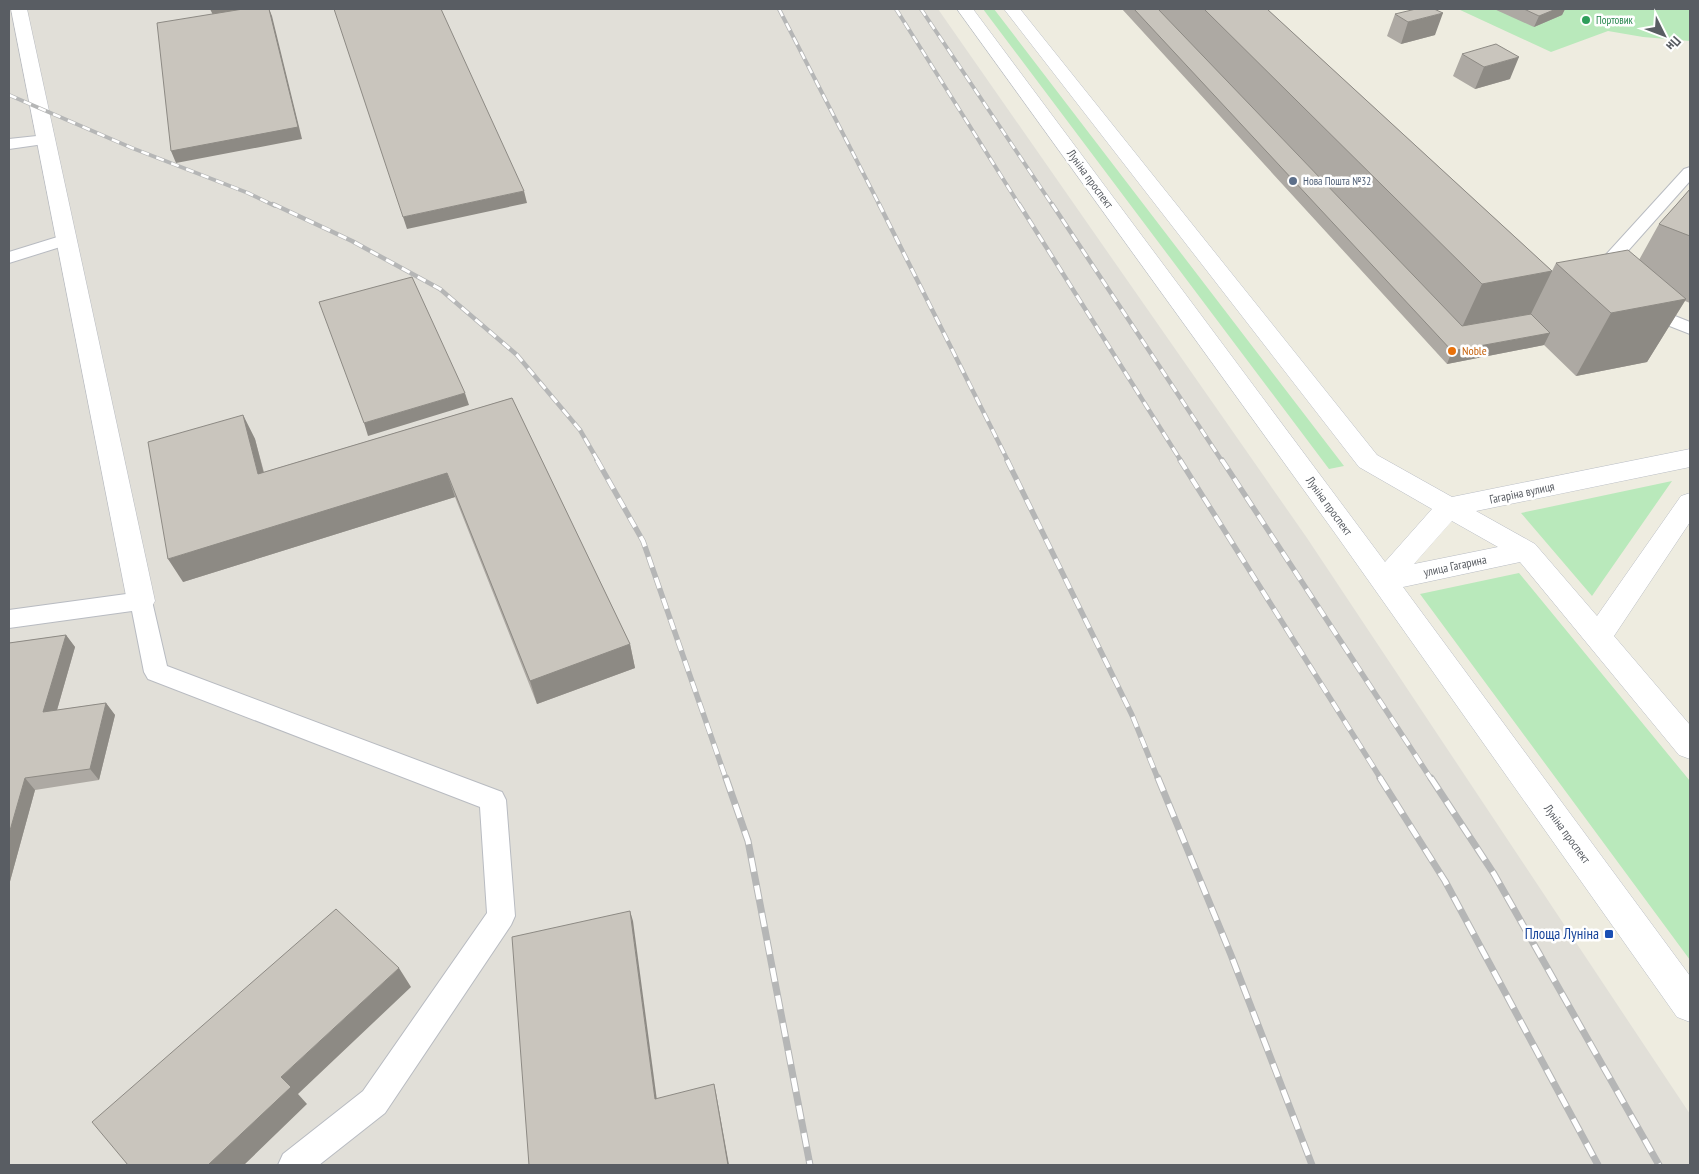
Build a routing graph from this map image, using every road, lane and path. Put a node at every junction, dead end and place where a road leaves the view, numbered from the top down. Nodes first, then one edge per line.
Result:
1 (19, 9) edge
2 (965, 9) edge
3 (1012, 9) edge
4 (46, 140) junction
5 (9, 144) edge
6 (1690, 172) edge
7 (67, 239) junction
8 (9, 258) edge
9 (1604, 294) edge
10 (1630, 304) edge
11 (1690, 328) edge
12 (1690, 458) edge
13 (1690, 502) edge
14 (1449, 508) junction
15 (1526, 551) junction
16 (1384, 581) junction
17 (141, 601) junction
18 (9, 619) edge
19 (1598, 637) junction
20 (1690, 746) edge
21 (1690, 1005) edge
22 (294, 1165) edge

1 - 4 main road
2 - 16 main road, Луніна проспект
3 - 14 main road
4 - 5 lane
4 - 7 main road
6 - 9 lane
7 - 8 lane
7 - 17 main road
10 - 11 lane
12 - 14 main road, Гагаріна вулиця
13 - 19 main road
14 - 15 main road
14 - 16 main road
15 - 16 main road, улица Гагарина
15 - 19 main road
16 - 21 main road, Луніна проспект
17 - 18 lane
17 - 22 lane
19 - 20 main road

